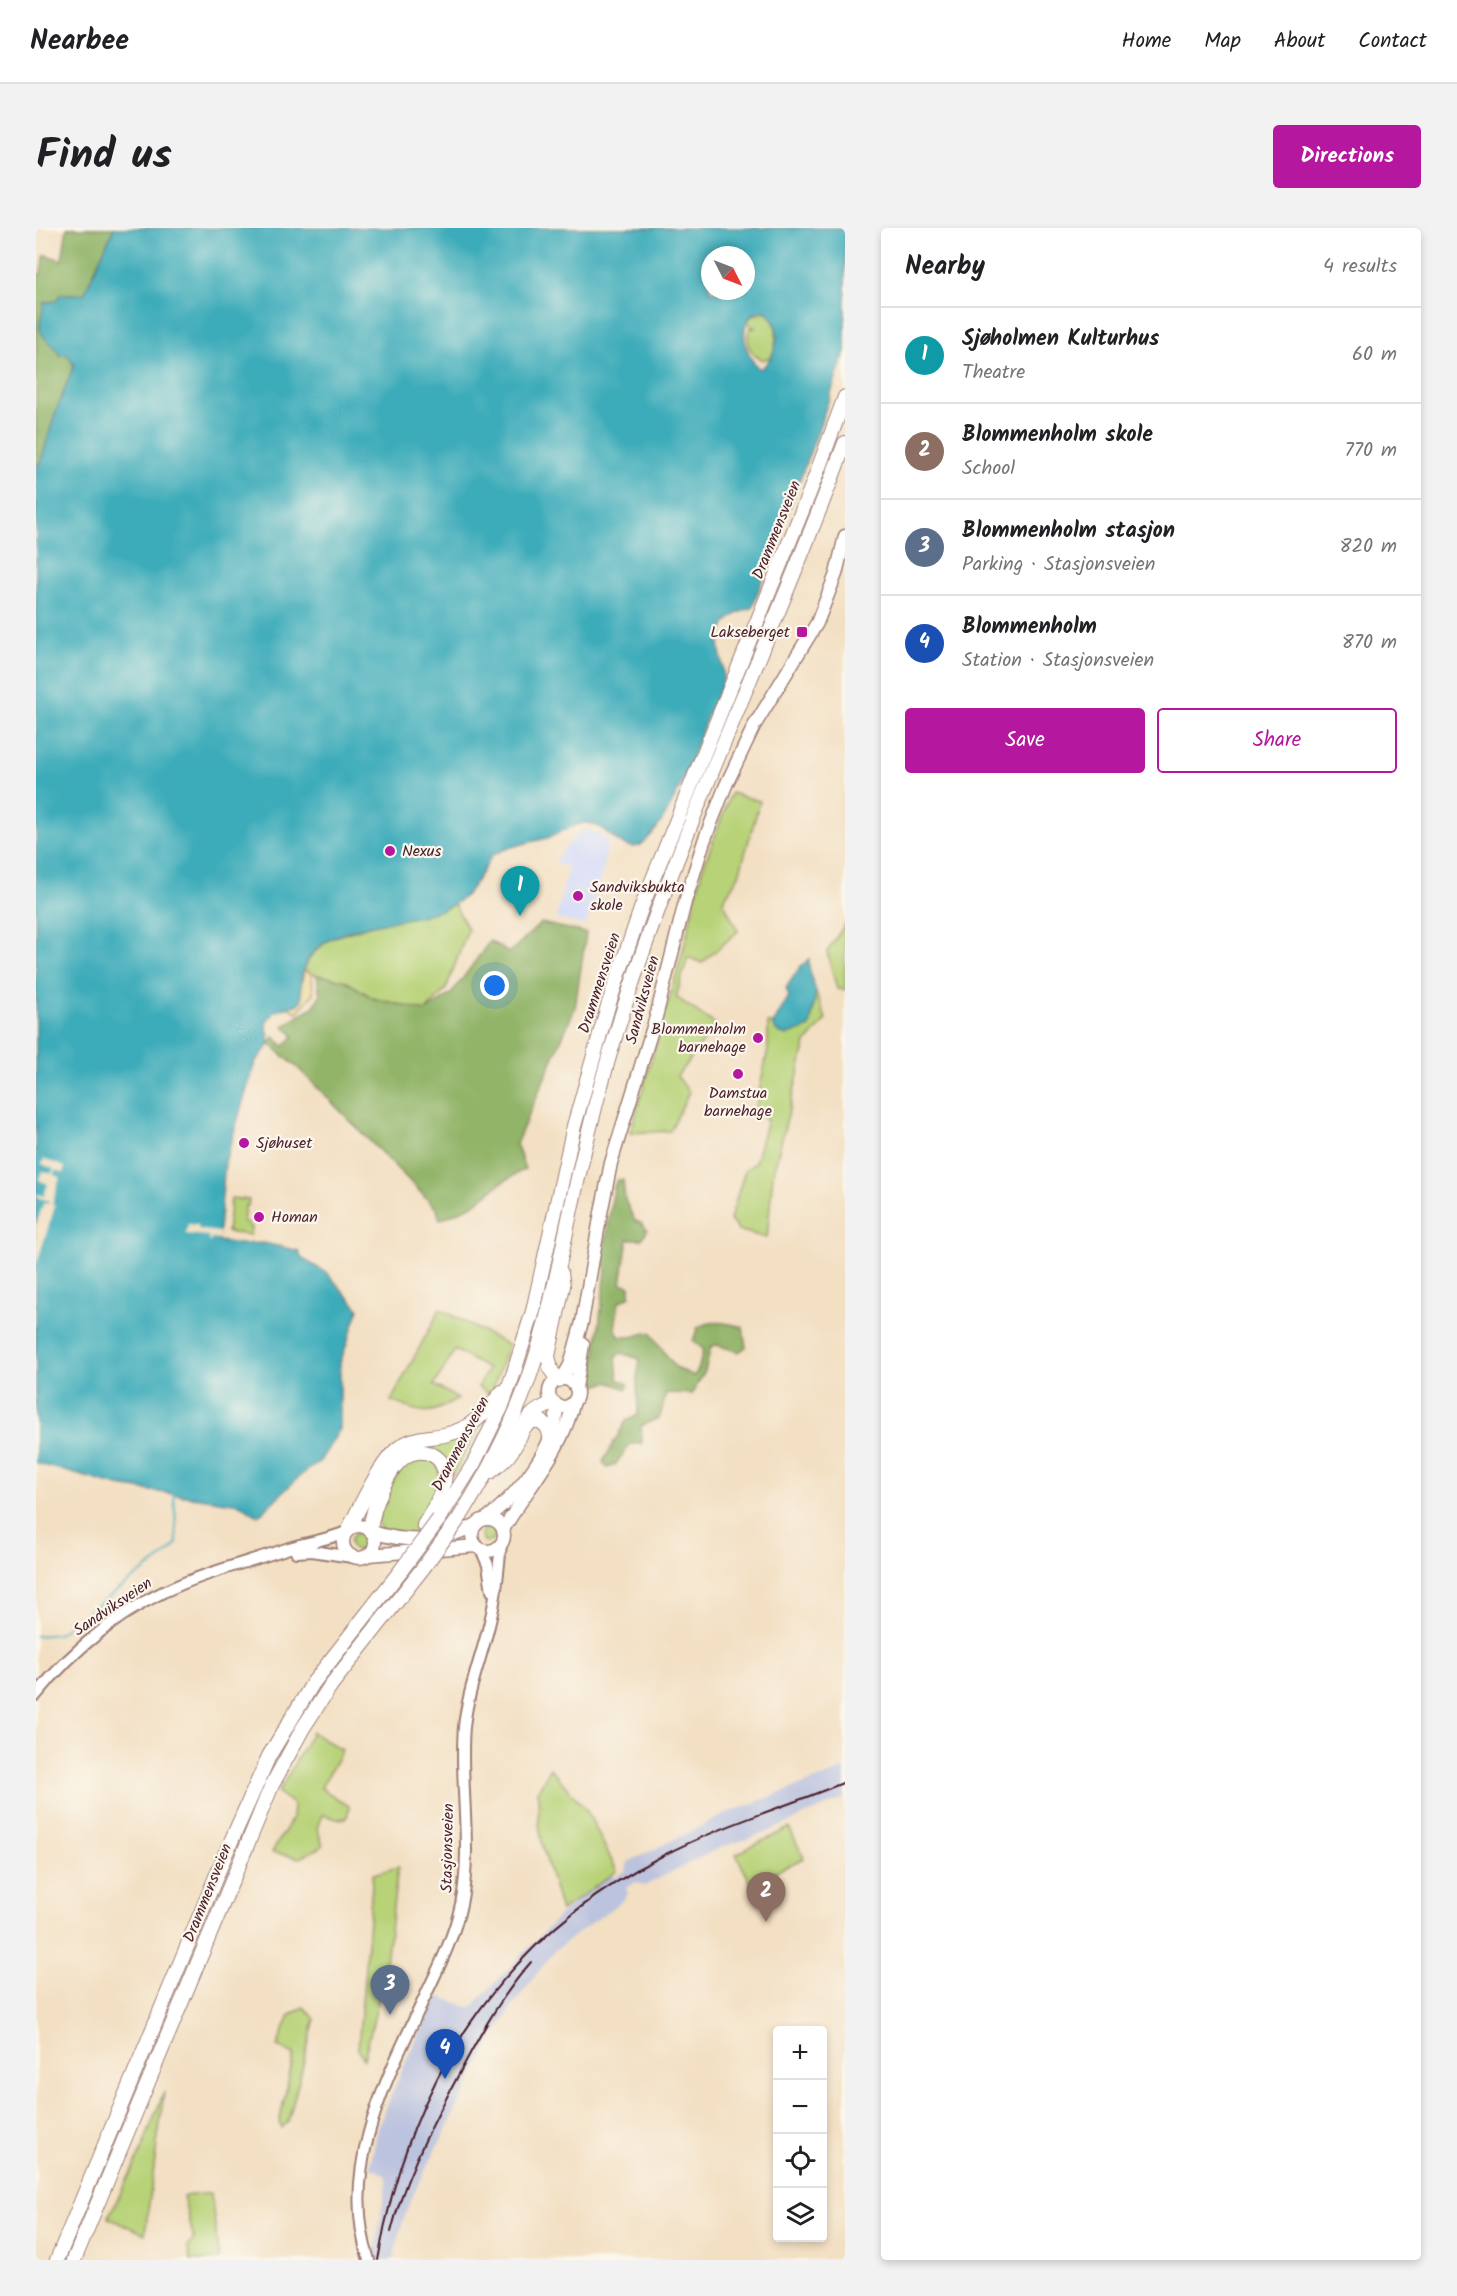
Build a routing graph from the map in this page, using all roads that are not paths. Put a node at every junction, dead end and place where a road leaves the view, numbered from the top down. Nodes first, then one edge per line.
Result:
1 (845, 397) edge
2 (845, 443) edge
3 (845, 536) edge
4 (560, 1263) junction
5 (582, 1322) junction
6 (513, 1375) junction
7 (560, 1380) junction
8 (576, 1388) junction
9 (574, 1401) junction
10 (555, 1405) junction
11 (523, 1428) junction
12 (550, 1436) junction
13 (482, 1480) junction
14 (481, 1522) junction
15 (503, 1530) junction
16 (348, 1531) junction
17 (371, 1531) junction
18 (501, 1545) junction
19 (478, 1548) junction
20 (275, 1554) junction
21 (369, 1555) junction
22 (352, 1557) junction
23 (396, 1569) junction
24 (494, 1600) junction
25 (36, 1695) edge
26 (57, 2260) edge
27 (74, 2260) edge
28 (369, 2260) edge

1 - 6 highway, Drammensveien
2 - 4 highway, Drammensveien
3 - 5 main road, Sandviksveien
4 - 7 highway
4 - 13 highway, Drammensveien
5 - 7 main road, Sandviksveien
5 - 8 main road, Sandviksveien
6 - 16 highway
6 - 23 highway, Drammensveien, bridge
7 - 8 main road
7 - 10 main road
8 - 9 main road
9 - 10 main road
9 - 15 main road
10 - 11 highway
10 - 12 main road
11 - 12 highway
11 - 13 highway
12 - 14 main road
13 - 27 highway, Drammensveien, bridge
14 - 15 main road
14 - 17 main road
14 - 19 main road
15 - 18 main road
16 - 17 main road
16 - 20 main road, Sandviksveien
16 - 22 main road
17 - 21 main road
17 - 23 highway
18 - 19 main road
18 - 24 main road, Stasjonsveien
19 - 21 main road
19 - 24 main road, Stasjonsveien
20 - 22 main road, Sandviksveien
20 - 25 main road, Sandviksveien
21 - 22 main road
23 - 26 highway, Drammensveien
24 - 28 main road, Stasjonsveien

